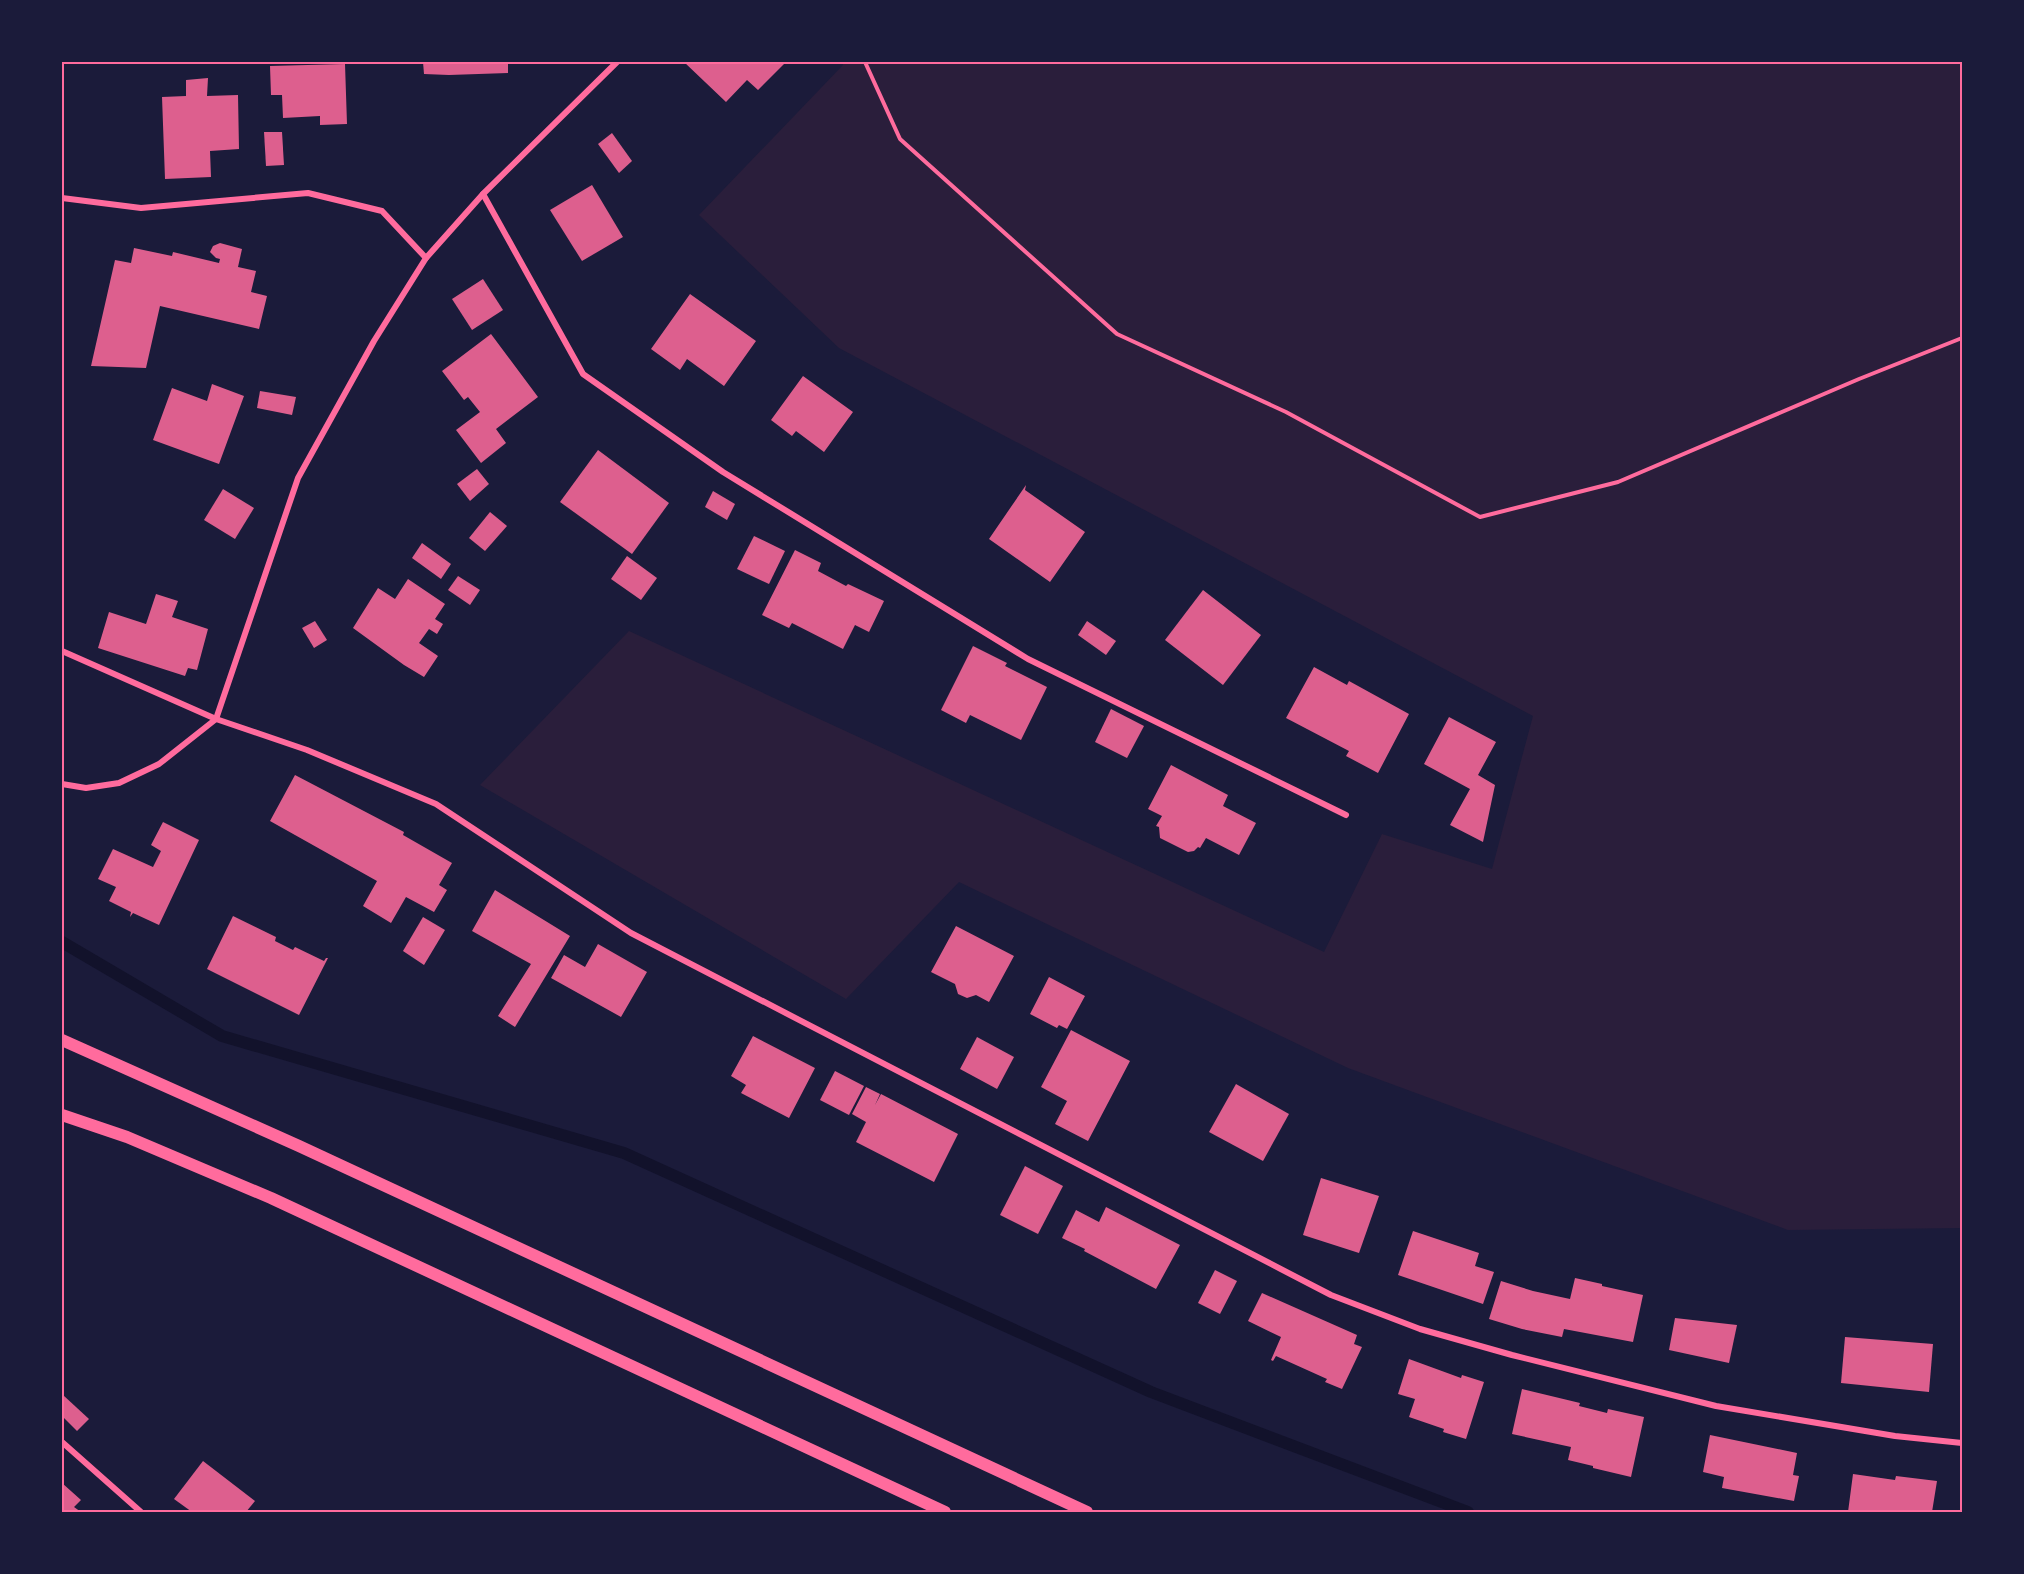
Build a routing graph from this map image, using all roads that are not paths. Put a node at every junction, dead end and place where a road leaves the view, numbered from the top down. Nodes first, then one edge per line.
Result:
1 (617, 62) edge
2 (483, 194) junction
3 (62, 198) edge
4 (426, 258) junction
5 (62, 651) edge
6 (216, 719) junction
7 (62, 784) edge
8 (1346, 816) dead end
9 (62, 1040) edge
10 (62, 1115) edge
11 (62, 1442) edge
12 (1962, 1443) edge
13 (141, 1512) edge
14 (945, 1512) edge
15 (1087, 1512) edge

1 - 2 street
2 - 4 street
2 - 8 street
3 - 4 street
4 - 6 street
5 - 6 street
6 - 7 street
6 - 12 street
9 - 15 main road
10 - 14 main road
11 - 13 street

